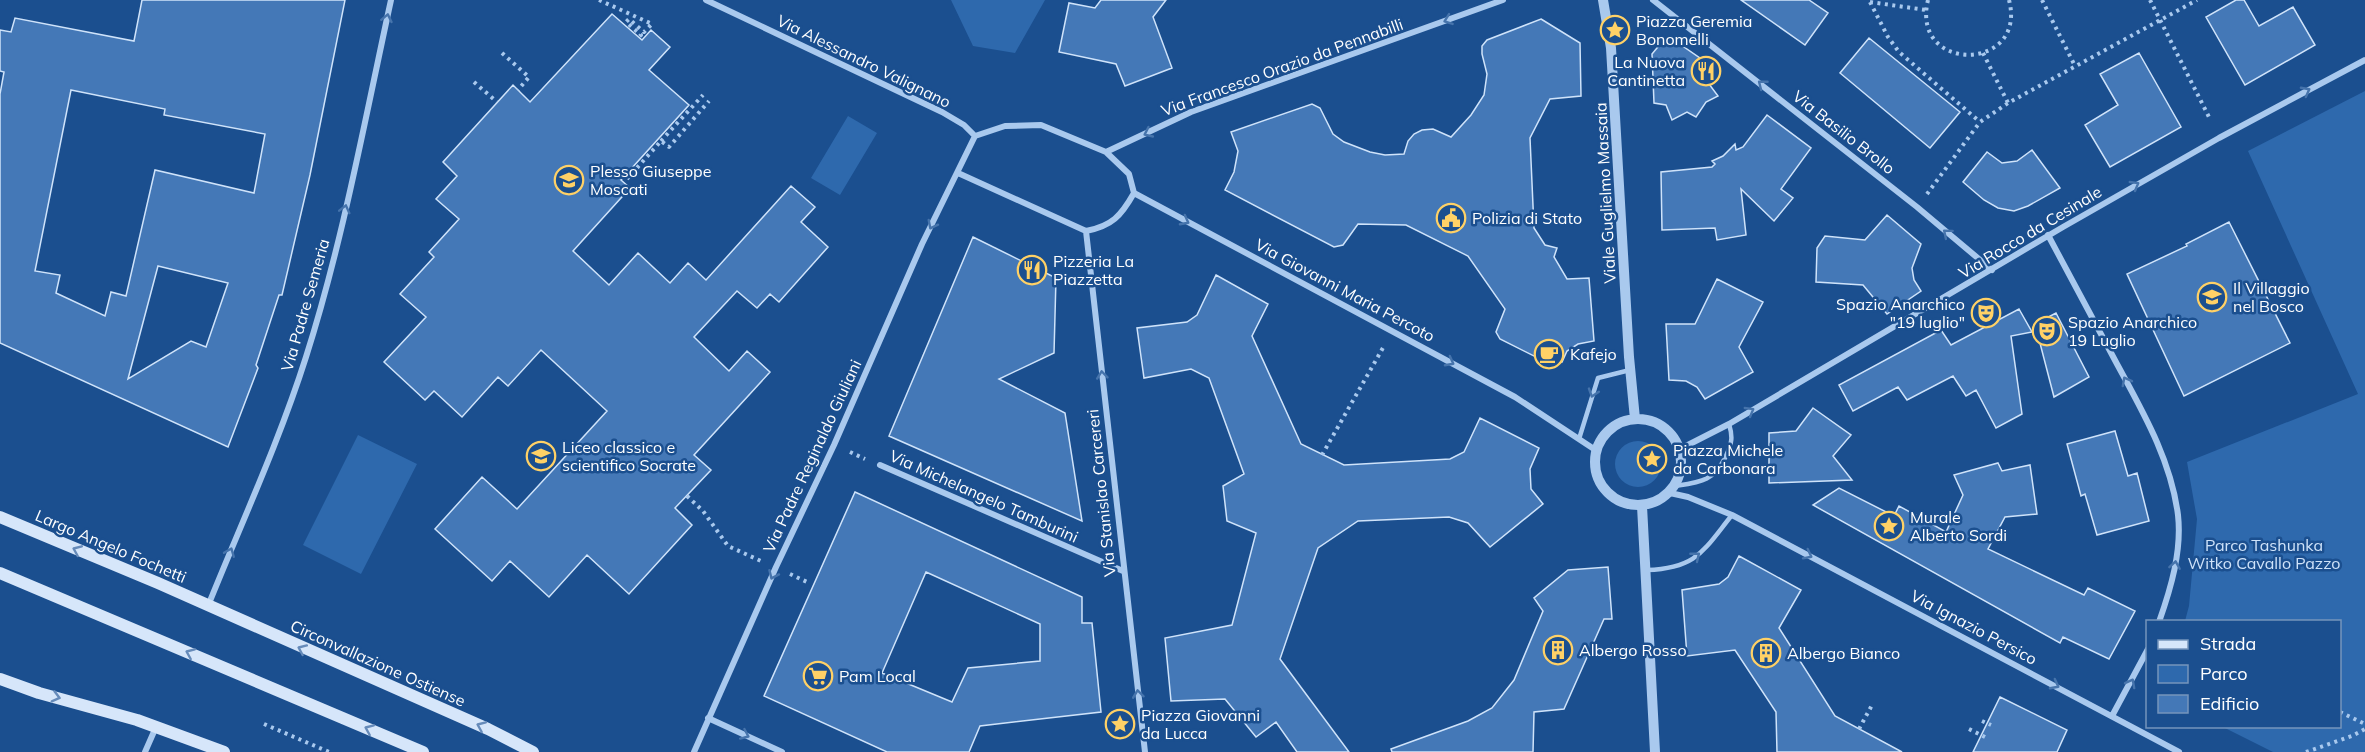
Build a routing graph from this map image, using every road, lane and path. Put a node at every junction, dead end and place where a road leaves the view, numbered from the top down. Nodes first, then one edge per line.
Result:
1 (391, 0) edge
2 (599, 0) edge
3 (706, 0) edge
4 (1503, 0) edge
5 (1603, 0) edge
6 (1653, 0) edge
7 (1928, 0) edge
8 (2008, 0) edge
9 (2042, 0) edge
10 (2150, 0) edge
11 (2197, 0) edge
12 (1926, 10) junction
13 (2159, 20) junction
14 (639, 37) dead end
15 (502, 53) dead end
16 (1983, 54) junction
17 (2365, 60) edge
18 (2075, 66) junction
19 (474, 82) dead end
20 (518, 90) dead end
21 (703, 95) dead end
22 (497, 102) dead end
23 (709, 102) dead end
24 (2008, 103) junction
25 (2210, 119) dead end
26 (1980, 122) junction
27 (975, 136) junction
28 (661, 141) junction
29 (1106, 152) junction
30 (958, 173) junction
31 (627, 179) dead end
32 (1134, 193) junction
33 (1917, 207) junction
34 (1086, 231) junction
35 (2048, 235) junction
36 (1992, 270) junction
37 (1392, 331) junction
38 (1630, 370) junction
39 (1635, 419) junction
40 (1729, 424) junction
41 (1579, 439) junction
42 (834, 445) junction
43 (1680, 448) junction
44 (1597, 451) junction
45 (1322, 454) dead end
46 (880, 465) joint
47 (1672, 489) junction
48 (687, 496) dead end
49 (1642, 506) junction
50 (1732, 515) junction
51 (0, 517) edge
52 (728, 546) dead end
53 (1644, 570) junction
54 (1123, 571) junction
55 (0, 573) edge
56 (208, 607) junction
57 (2159, 620) edge
58 (2146, 653) edge
59 (0, 679) edge
60 (1872, 705) dead end
61 (2341, 712) edge
62 (2112, 717) junction
63 (708, 718) junction
64 (1982, 721) dead end
65 (264, 724) dead end
66 (2365, 724) edge
67 (1991, 725) dead end
68 (156, 726) junction
69 (1859, 729) dead end
70 (1969, 729) dead end
71 (2365, 729) edge
72 (1985, 737) dead end
73 (2165, 744) junction
74 (145, 752) edge
75 (224, 752) edge
76 (329, 752) edge
77 (423, 752) edge
78 (533, 752) edge
79 (694, 752) edge
80 (782, 752) edge
81 (1145, 752) edge
82 (1655, 752) edge
83 (2161, 752) edge
84 (2179, 752) edge
85 (2306, 752) edge

56 -> 1 street, Via Padre Semeria
2 - 14 path
3 - 27 street, Via Alessandro Valignano
4 -> 29 street, Via Francesco Orazio da Pennabilli
5 - 38 street, Viale Guglielmo Massaia
33 -> 6 street, Via Basilio Brollo
7 - 12 path
8 - 16 path
9 - 18 path
10 - 13 path
11 - 13 path
12 - 16 path
12 - 26 path
13 - 18 path
13 - 25 path
15 - 20 path
16 - 24 path
35 -> 17 street, Via Rocco da Cesinale
18 - 24 path
19 - 22 path
21 - 28 path
23 - 28 path
24 - 26 path
26 - 33 path
27 - 29 street
27 - 30 street, Via Padre Reginaldo Giuliani
28 - 31 path
29 - 32 street
30 - 34 street
30 -> 42 street, Via Padre Reginaldo Giuliani
32 - 34 street
32 -> 37 street, Via Giovanni Maria Percoto
36 -> 33 street, Via Basilio Brollo
54 -> 34 street, Via Stanislao Carcereri
35 - 36 street, Via Rocco da Cesinale
57 -> 35 street
40 -> 36 street, Via Rocco da Cesinale
37 -> 41 street, Via Giovanni Maria Percoto
37 - 45 path
38 - 39 street
38 -> 41 lane
39 - 43 street
39 - 44 street
40 - 43 street, Via Rocco da Cesinale
40 - 47 lane
41 - 44 street
42 - 46 path, Via Michelangelo Tamburini
42 -> 63 street, Via Padre Reginaldo Giuliani
43 - 47 street
44 - 49 street
46 - 54 street, Via Michelangelo Tamburini
47 - 49 street
47 - 50 street
48 - 52 path
49 - 53 street
53 -> 50 lane
50 -> 62 street, Via Ignazio Persico
56 -> 51 main road, Largo Angelo Fochetti
53 - 82 street
81 -> 54 street, Via Stanislao Carcereri
77 -> 55 main road
78 -> 56 main road, Circonvallazione Ostiense
62 -> 58 street
59 -> 68 main road
60 - 69 path
61 - 66 path
62 - 73 street, Via Ignazio Persico
63 - 79 street, Via Padre Reginaldo Giuliani
63 -> 80 street
64 - 67 path
65 - 76 path
68 - 74 street
68 - 75 main road
70 - 72 path
71 - 85 path
73 - 83 street
73 - 84 street, Via Ignazio Persico

